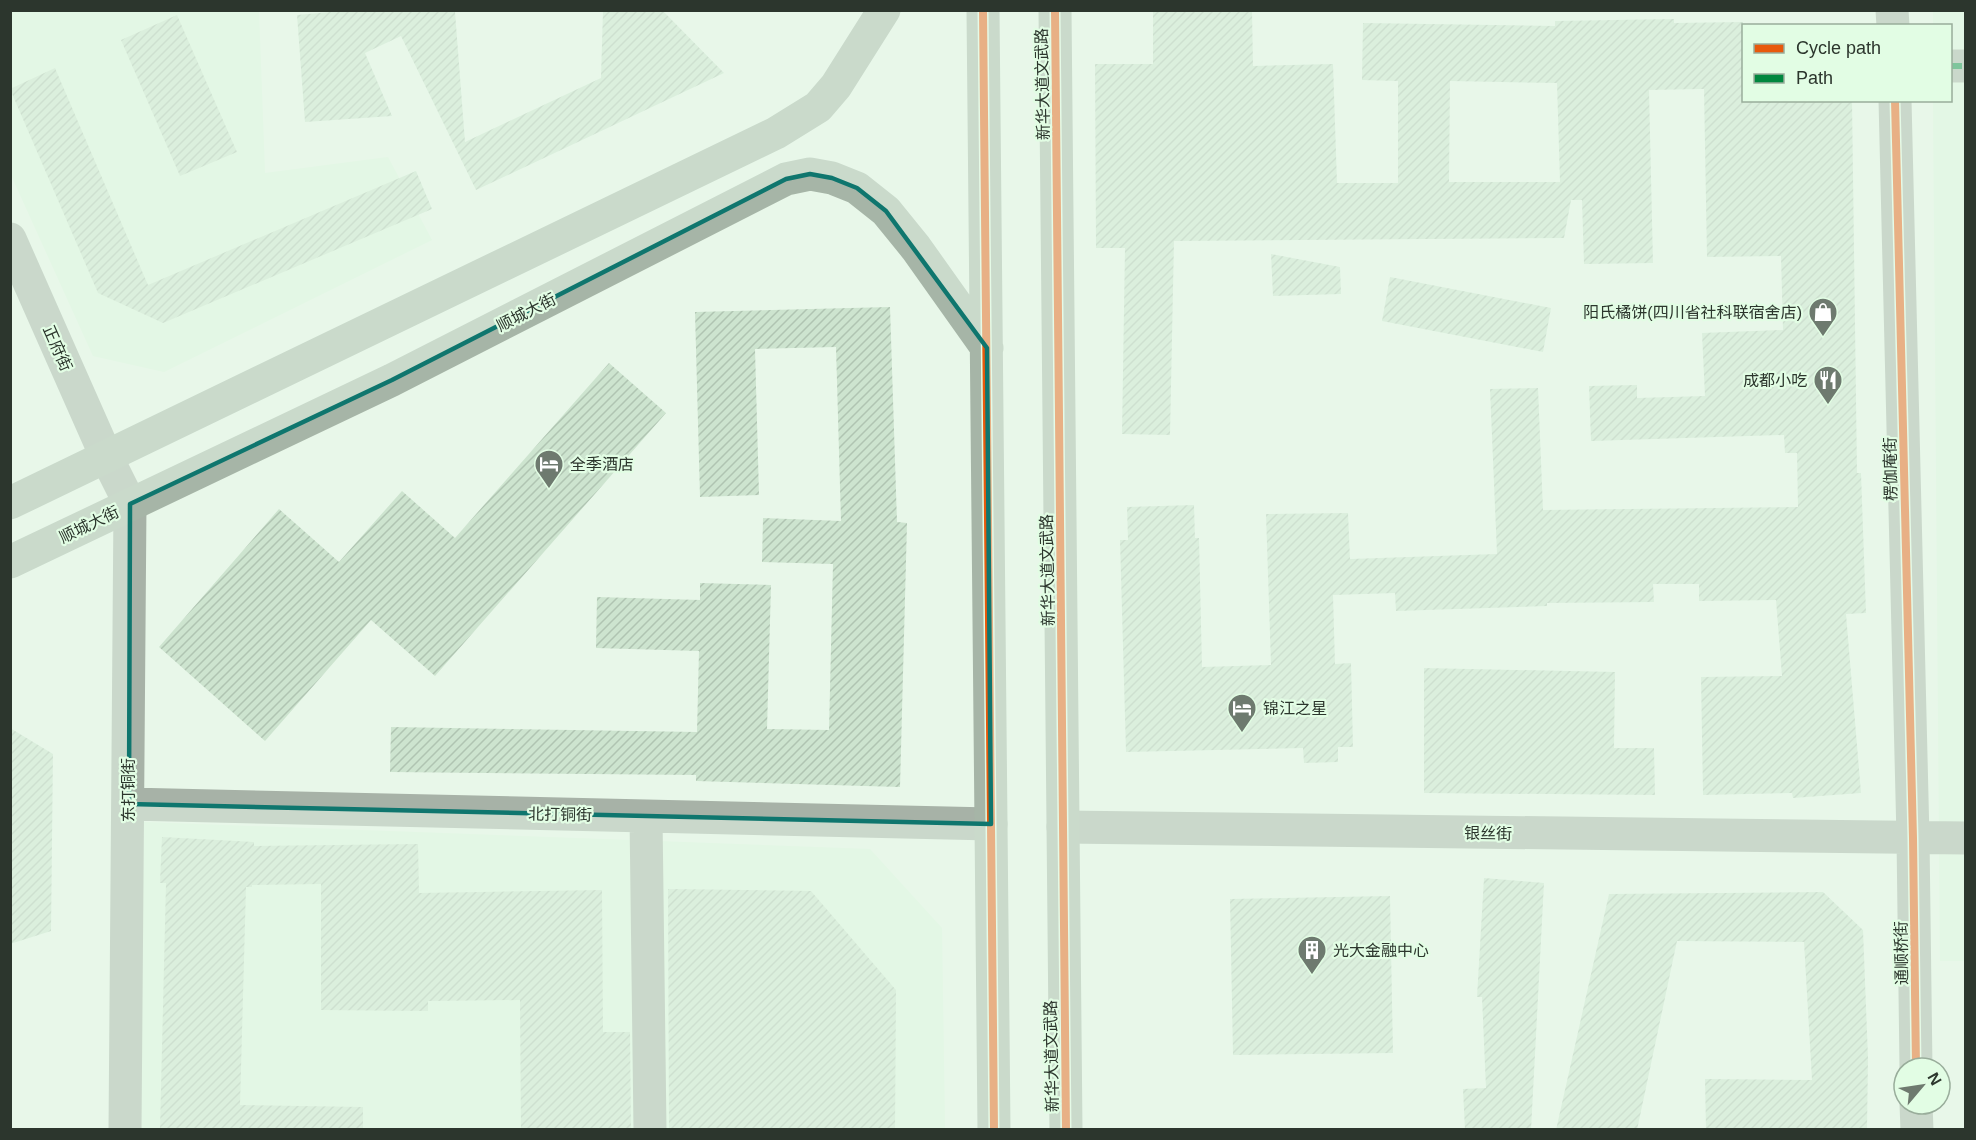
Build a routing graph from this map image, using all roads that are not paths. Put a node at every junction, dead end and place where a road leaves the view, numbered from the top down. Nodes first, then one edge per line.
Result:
1 (884, 10) edge
2 (983, 10) edge
3 (1055, 10) edge
4 (1895, 102) edge
5 (10, 239) edge
6 (987, 348) junction
7 (106, 456) junction
8 (10, 503) edge
9 (130, 504) junction
10 (10, 561) edge
11 (129, 804) junction
12 (646, 816) junction
13 (991, 824) junction
14 (1063, 827) junction
15 (1913, 838) junction
16 (1965, 838) edge
17 (1916, 1056) edge
18 (125, 1130) edge
19 (650, 1130) edge
20 (994, 1130) edge
21 (1066, 1130) edge

1 - 7 main road
2 - 6 main road
3 - 14 main road, 新华大道文武路
4 - 15 street, 楞伽庵街
5 - 7 street, 正府街
6 - 9 main road, 顺城大街
6 - 13 main road
7 - 8 main road
7 - 9 street, 东打铜街
9 - 10 main road, 顺城大街
9 - 11 street, 东打铜街
11 - 12 street, 北打铜街
11 - 18 street, 东打铜街
12 - 13 street, 北打铜街
12 - 19 street
13 - 20 main road
14 - 15 street, 银丝街
14 - 21 main road, 新华大道文武路
15 - 16 street, 银丝街
15 - 17 street, 通顺桥街

